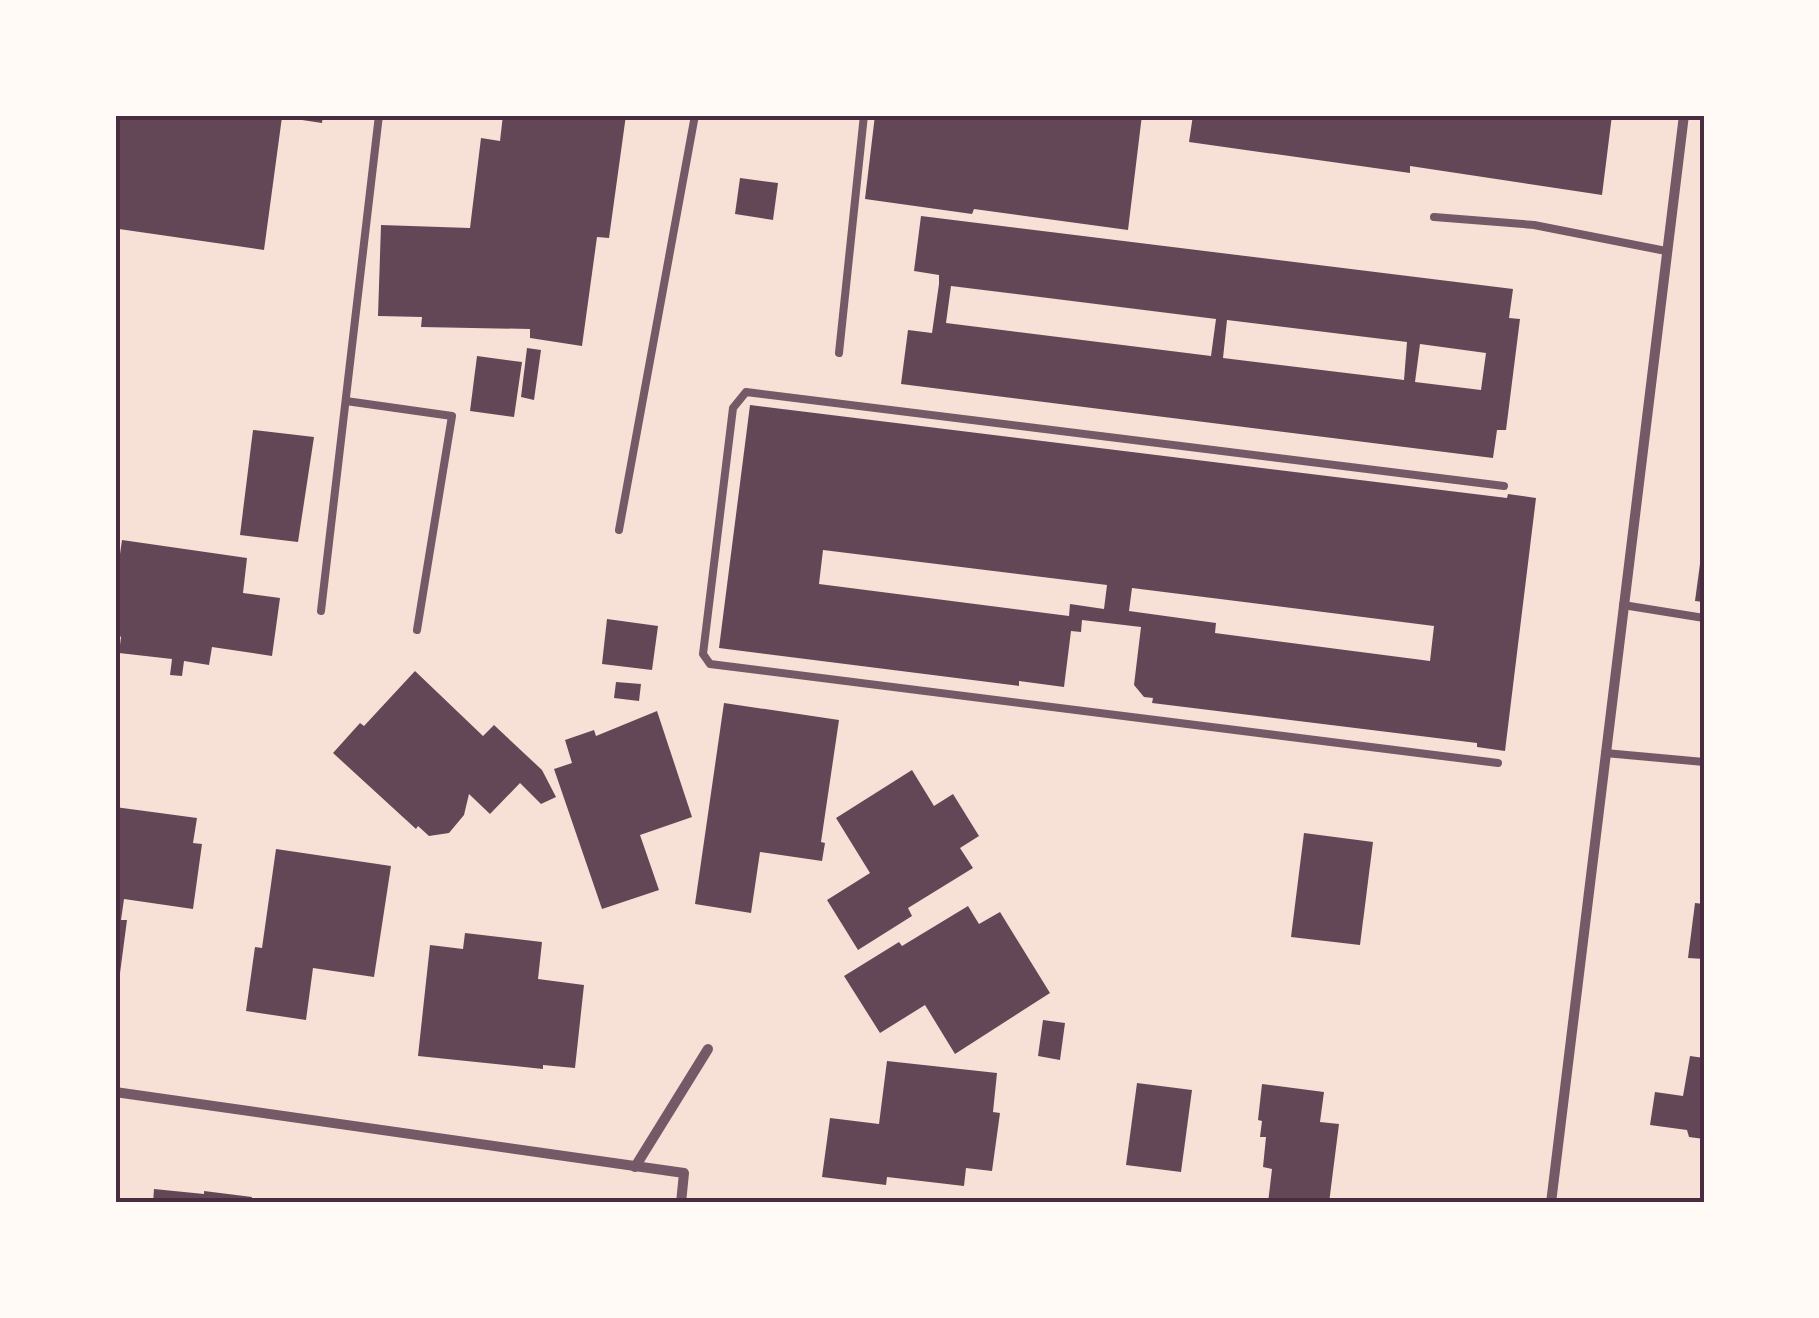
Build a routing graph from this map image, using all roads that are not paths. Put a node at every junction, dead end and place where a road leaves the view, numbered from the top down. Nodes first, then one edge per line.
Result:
1 (380, 115) edge
2 (696, 115) edge
3 (864, 115) edge
4 (1684, 115) edge
5 (1434, 217) dead end
6 (1666, 251) junction
7 (840, 353) dead end
8 (346, 401) junction
9 (1504, 486) dead end
10 (619, 530) dead end
11 (1623, 605) junction
12 (321, 611) dead end
13 (1704, 618) edge
14 (417, 630) dead end
15 (1606, 752) junction
16 (1704, 762) edge
17 (1498, 764) dead end
18 (708, 1049) dead end
19 (115, 1092) edge
20 (635, 1167) junction
21 (681, 1203) edge
22 (1551, 1203) edge

1 - 8 lane
2 - 10 lane
3 - 7 lane
4 - 6 street
5 - 6 lane
6 - 11 street
8 - 12 lane
8 - 14 lane
9 - 17 lane
11 - 13 lane
11 - 15 street
15 - 16 lane
15 - 22 street
18 - 20 street
19 - 20 street
20 - 21 street

